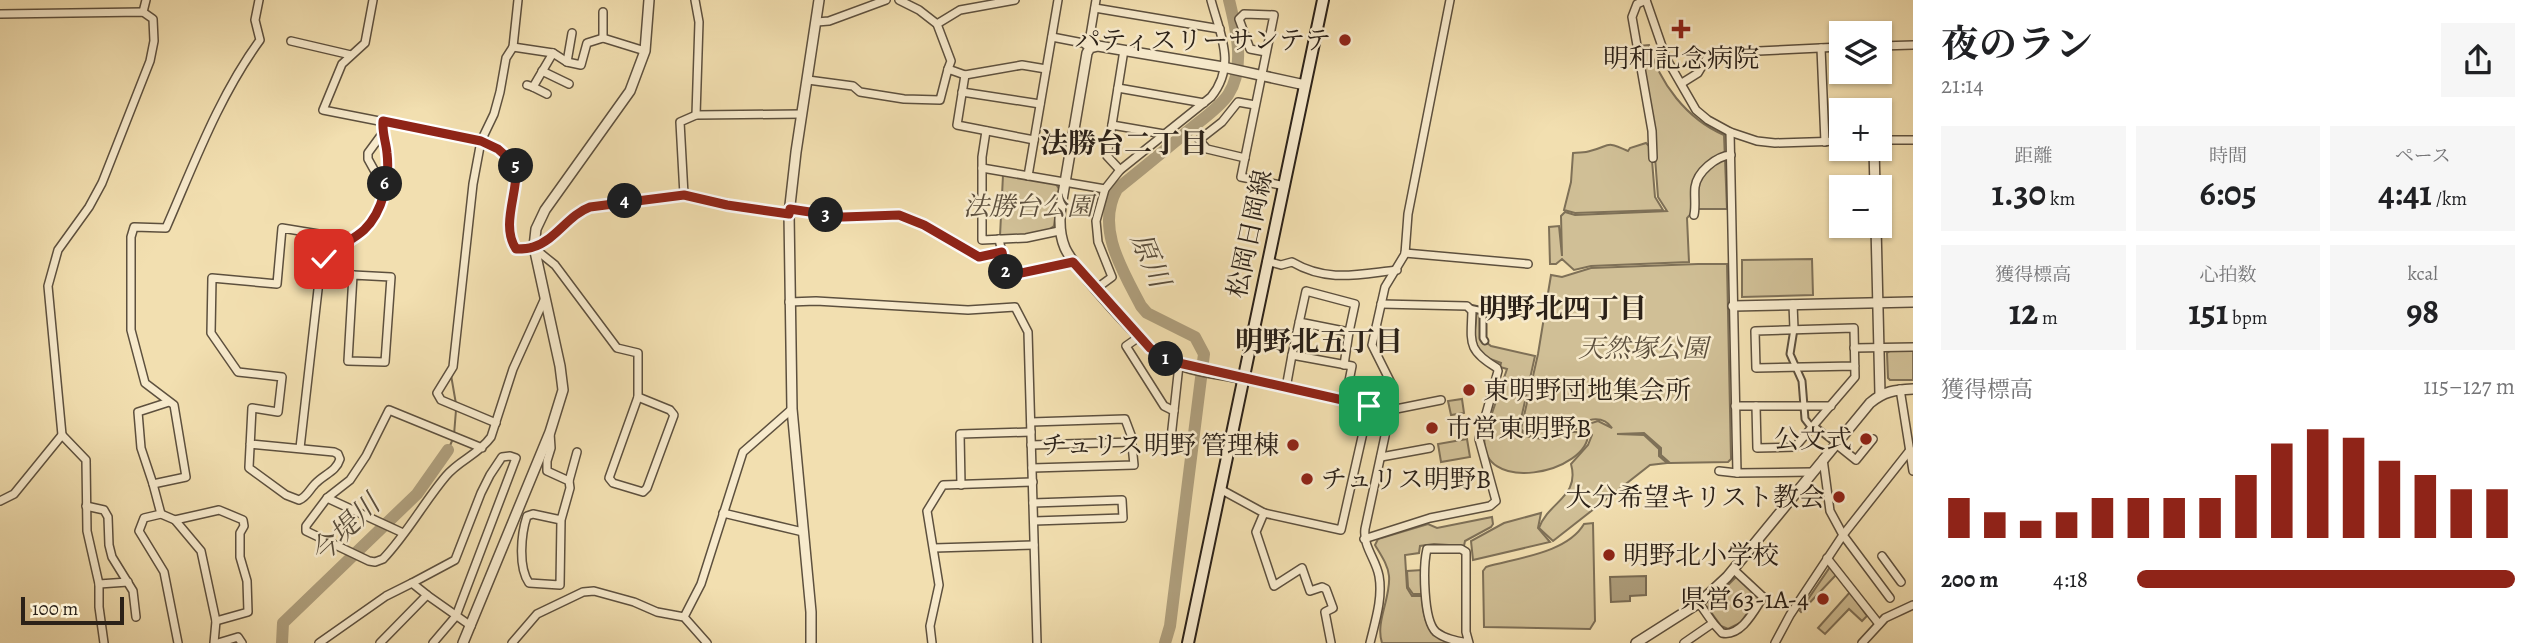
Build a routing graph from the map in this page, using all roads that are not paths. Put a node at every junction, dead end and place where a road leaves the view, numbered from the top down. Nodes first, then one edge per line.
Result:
1 (146, 0) edge
2 (259, 0) edge
3 (373, 0) edge
4 (518, 0) edge
5 (649, 0) edge
6 (695, 0) edge
7 (819, 0) edge
8 (886, 0) edge
9 (899, 0) edge
10 (1015, 0) edge
11 (1058, 0) edge
12 (1211, 0) edge
13 (1323, 0) edge
14 (1450, 0) edge
15 (1646, 0) edge
16 (1096, 4) edge
17 (143, 12) junction
18 (603, 12) dead end
19 (0, 14) edge
20 (817, 22) junction
21 (937, 24) junction
22 (1220, 29) junction
23 (572, 33) dead end
24 (1052, 37) junction
25 (603, 38) junction
26 (291, 41) dead end
27 (1913, 45) edge
28 (1892, 46) edge
29 (513, 47) junction
30 (1090, 48) junction
31 (1821, 48) junction
32 (1829, 48) edge
33 (1124, 50) junction
34 (645, 51) junction
35 (1266, 52) junction
36 (553, 53) junction
37 (351, 55) junction
38 (567, 62) junction
39 (1227, 68) junction
40 (948, 69) junction
41 (1046, 69) junction
42 (542, 71) junction
43 (965, 75) junction
44 (1261, 76) junction
45 (808, 80) junction
46 (1682, 83) junction
47 (569, 84) dead end
48 (1305, 85) junction
49 (1118, 88) junction
50 (962, 92) junction
51 (547, 94) dead end
52 (1204, 103) junction
53 (1040, 104) junction
54 (1255, 105) junction
55 (802, 114) junction
56 (696, 115) junction
57 (383, 121) junction
58 (1112, 125) junction
59 (986, 131) junction
60 (1730, 132) junction
61 (382, 134) junction
62 (1164, 134) junction
63 (1034, 140) junction
64 (1913, 140) edge
65 (481, 141) junction
66 (1892, 141) edge
67 (1825, 142) junction
68 (1829, 142) edge
69 (1731, 155) junction
70 (1245, 158) junction
71 (1653, 158) dead end
72 (982, 169) junction
73 (1119, 170) junction
74 (1028, 176) junction
75 (1064, 182) junction
76 (1285, 186) junction
77 (1105, 189) junction
78 (383, 193) junction
79 (684, 195) junction
80 (789, 212) junction
81 (1694, 215) dead end
82 (1059, 231) junction
83 (1876, 238) edge
84 (349, 239) junction
85 (999, 239) junction
86 (534, 247) junction
87 (1002, 252) junction
88 (1405, 253) junction
89 (1267, 261) junction
90 (1073, 262) junction
91 (1528, 264) dead end
92 (1397, 270) junction
93 (320, 272) junction
94 (353, 275) junction
95 (1097, 288) junction
96 (545, 298) junction
97 (789, 302) junction
98 (1913, 302) edge
99 (1878, 303) junction
100 (1381, 304) junction
101 (1793, 304) junction
102 (1732, 306) junction
103 (1469, 308) junction
104 (1299, 323) junction
105 (1794, 329) junction
106 (1349, 332) junction
107 (1139, 337) junction
108 (1485, 341) dead end
109 (1913, 347) edge
110 (1854, 348) junction
111 (1879, 348) junction
112 (1292, 355) junction
113 (1179, 365) junction
114 (1344, 365) junction
115 (1854, 366) junction
116 (1796, 367) junction
117 (1243, 379) junction
118 (1286, 388) junction
119 (1913, 389) edge
120 (1900, 390) junction
121 (1880, 394) junction
122 (638, 397) junction
123 (1441, 400) dead end
124 (1345, 401) junction
125 (169, 402) junction
126 (1369, 406) junction
127 (1735, 406) junction
128 (1756, 406) junction
129 (1804, 406) junction
130 (1831, 406) junction
131 (792, 409) junction
132 (1174, 411) junction
133 (1391, 411) junction
134 (1031, 422) junction
135 (496, 423) junction
136 (1813, 427) junction
137 (550, 432) junction
138 (1031, 432) junction
139 (62, 435) junction
140 (1171, 438) dead end
141 (1873, 439) dead end
142 (1132, 442) junction
143 (1834, 442) junction
144 (250, 444) junction
145 (1031, 445) junction
146 (300, 448) junction
147 (482, 448) junction
148 (1430, 448) dead end
149 (1910, 450) junction
150 (577, 453) dead end
151 (1381, 457) junction
152 (1823, 459) junction
153 (1032, 468) junction
154 (1719, 471) dead end
155 (1913, 471) edge
156 (1812, 472) junction
157 (1737, 473) junction
158 (569, 481) junction
159 (1033, 482) junction
160 (153, 484) junction
161 (961, 485) junction
162 (1220, 489) junction
163 (327, 498) junction
164 (0, 501) edge
165 (1033, 503) junction
166 (86, 506) junction
167 (723, 513) junction
168 (1264, 513) junction
169 (161, 514) junction
170 (176, 520) junction
171 (561, 520) junction
172 (1034, 521) junction
173 (803, 532) junction
174 (402, 533) junction
175 (1843, 535) junction
176 (1364, 540) junction
177 (1034, 545) junction
178 (934, 548) junction
179 (1882, 556) dead end
180 (1827, 558) junction
181 (1733, 569) junction
182 (128, 582) junction
183 (1902, 582) dead end
184 (412, 583) junction
185 (99, 584) junction
186 (427, 595) junction
187 (1889, 598) dead end
188 (1699, 603) junction
189 (1913, 606) edge
190 (456, 616) junction
191 (136, 617) dead end
192 (684, 617) junction
193 (215, 621) junction
194 (1713, 623) junction
195 (1879, 624) junction
196 (471, 626) junction
197 (104, 643) edge
198 (178, 643) edge
199 (216, 643) edge
200 (242, 643) edge
201 (319, 643) edge
202 (380, 643) edge
203 (433, 643) edge
204 (463, 643) edge
205 (512, 643) edge
206 (707, 643) edge
207 (811, 643) edge
208 (932, 643) edge
209 (1037, 643) edge
210 (1188, 643) edge
211 (1331, 643) edge
212 (1370, 643) edge
213 (1468, 643) edge
214 (1636, 643) edge
215 (1684, 643) edge
216 (1775, 643) edge
217 (1862, 643) edge

1 - 17 street
2 - 125 street
3 - 37 street
4 - 29 street
5 - 34 street
6 - 56 street
7 - 20 street
8 - 20 street
9 - 21 street
10 - 21 street
11 - 24 street
12 - 22 street
13 - 48 main road, 松岡日岡線
14 - 88 street
15 - 46 street
15 - 71 street
16 - 22 street
16 - 30 street
17 - 19 street
17 - 139 street
18 - 25 street
20 - 45 street
21 - 40 street
22 - 39 street
23 - 38 street
24 - 30 street
24 - 41 street
25 - 34 street
25 - 38 street
26 - 37 street
27 - 28 street
29 - 36 street
29 - 65 street
30 - 33 street
30 - 75 street
31 - 32 street
31 - 46 street
31 - 67 street
33 - 39 street
33 - 49 street
34 - 86 street
35 - 35 street
35 - 44 street
36 - 38 street
36 - 42 street
37 - 57 street
39 - 44 street
39 - 52 street
40 - 43 street
40 - 45 street
41 - 43 street
41 - 53 street
42 - 47 street
42 - 51 street
43 - 50 street
44 - 48 street
44 - 54 street
45 - 55 street
46 - 60 street
48 - 76 main road, 松岡日岡線
49 - 52 street
49 - 58 street
50 - 53 street
50 - 59 street
52 - 62 street
53 - 63 street
54 - 70 street
54 - 70 street
55 - 56 street
55 - 80 street
56 - 79 street
57 - 61 street
57 - 65 street
58 - 62 street
58 - 73 street
59 - 63 street
59 - 72 street
60 - 67 street
60 - 69 street
61 - 78 street
61 - 78 street
62 - 73 street
63 - 74 street
64 - 66 street
65 - 86 street
65 - 135 street
67 - 68 street
69 - 81 street
69 - 102 street
70 - 76 street
72 - 74 street
72 - 85 street
73 - 77 street
74 - 75 street
75 - 77 street
75 - 82 street
76 - 89 main road, 松岡日岡線
77 - 95 street
78 - 84 street
79 - 80 street
79 - 86 street
80 - 87 street
80 - 97 street
82 - 85 street
82 - 90 street
83 - 99 street
84 - 93 street
84 - 144 street
85 - 87 street
86 - 96 street
86 - 122 street
87 - 90 street
88 - 91 street
88 - 92 street
89 - 92 street
89 - 117 main road, 松岡日岡線
90 - 95 street
92 - 100 street
93 - 94 street
93 - 146 street
94 - 94 street
95 - 107 street
96 - 135 street
96 - 137 street
97 - 131 street
97 - 134 street
98 - 99 street
99 - 101 street
99 - 111 street
100 - 103 street
100 - 133 street
101 - 102 street
101 - 105 street
102 - 127 street
103 - 108 street
103 - 176 street
104 - 106 street
104 - 106 street
104 - 112 street
105 - 110 street
105 - 116 street
105 - 116 street
106 - 114 street
107 - 113 street
107 - 132 street
109 - 111 street
110 - 111 street
110 - 115 street
111 - 121 street
112 - 114 street
112 - 118 street
113 - 117 street
113 - 132 street
114 - 124 street
115 - 116 street
115 - 130 street
116 - 129 street
117 - 118 street
117 - 162 main road, 松岡日岡線
118 - 124 street
119 - 120 street
120 - 121 street
120 - 149 street
121 - 143 street
122 - 122 street
123 - 133 street
124 - 126 street
125 - 160 street
125 - 160 street
126 - 133 street
126 - 168 street
127 - 128 street
127 - 157 street
128 - 129 street
128 - 136 street
129 - 130 street
129 - 136 street
130 - 136 street
131 - 167 street
131 - 173 street
132 - 140 street
133 - 151 street
134 - 138 street
134 - 142 street
135 - 147 street
136 - 143 street
137 - 158 street
137 - 196 street
138 - 145 street
138 - 161 street
139 - 164 street
139 - 166 street
141 - 143 street
142 - 145 street
142 - 153 street
143 - 152 street
144 - 146 street
144 - 146 street
145 - 153 street
147 - 163 street
147 - 174 street
148 - 151 street
149 - 155 street
149 - 175 street
150 - 158 street
151 - 176 street
152 - 156 street
152 - 175 street
153 - 159 street
154 - 157 street
156 - 157 street
156 - 181 street
158 - 171 street
159 - 161 street
159 - 165 street
160 - 169 street
161 - 178 street
162 - 168 street
162 - 210 main road, 松岡日岡線
163 - 174 street
163 - 174 street
165 - 172 street
165 - 172 street
166 - 182 street
166 - 185 street
167 - 173 street
167 - 192 street
168 - 211 street
169 - 170 street
169 - 198 street
170 - 193 street
170 - 193 street
171 - 171 street
172 - 177 street
173 - 207 street
175 - 180 street
175 - 187 street
176 - 212 street
177 - 178 street
177 - 209 street
178 - 208 street
179 - 183 street
180 - 195 street
180 - 216 street
181 - 188 street
181 - 194 street
182 - 185 street
182 - 191 street
184 - 186 street
184 - 190 street
184 - 201 street
185 - 197 street
186 - 190 street
186 - 202 street
188 - 194 street
188 - 214 street
189 - 195 street
190 - 196 street
190 - 203 street
192 - 205 street
192 - 206 street
193 - 199 street
194 - 215 street
195 - 217 street
196 - 204 street
199 - 200 street
213 - 213 street

